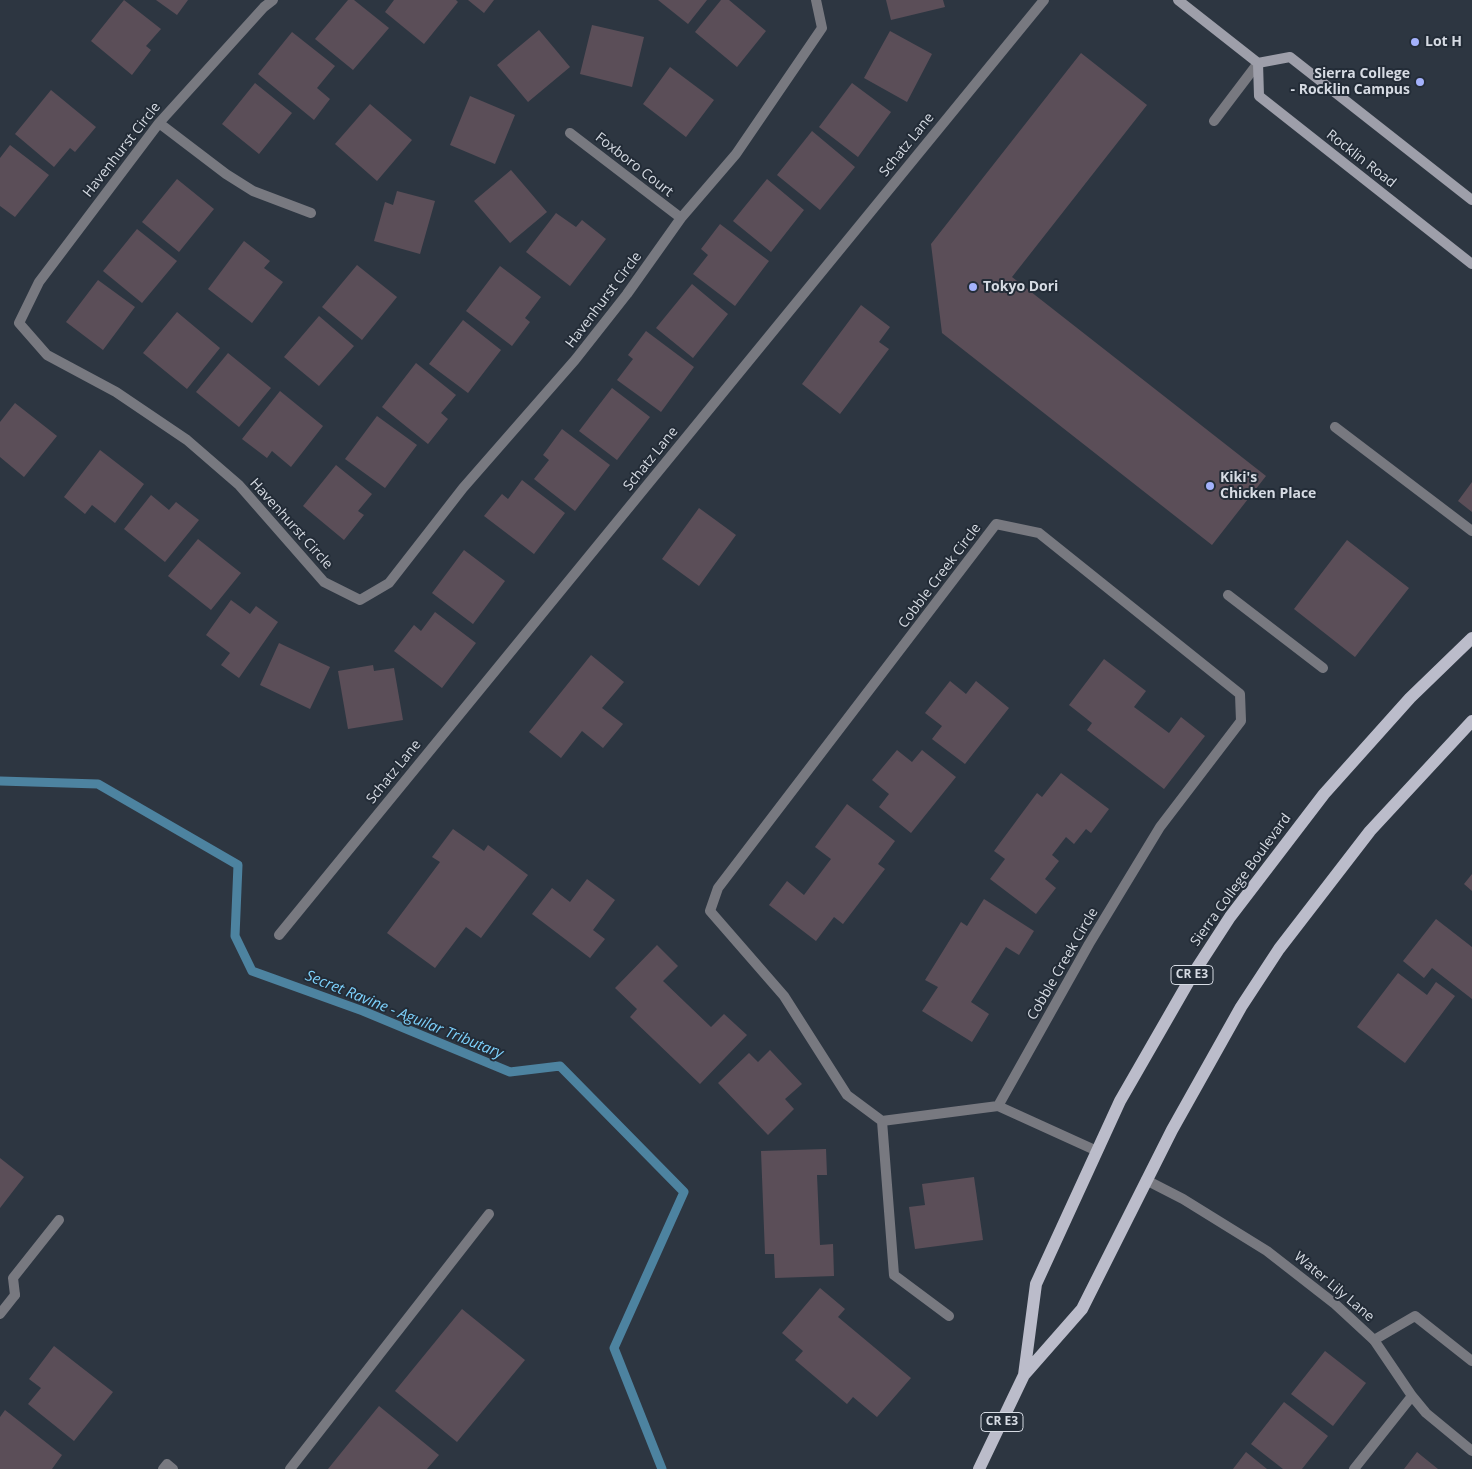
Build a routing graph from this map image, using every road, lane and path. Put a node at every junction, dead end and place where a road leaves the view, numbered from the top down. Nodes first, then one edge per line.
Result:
1 (273, 0) edge
2 (816, 0) edge
3 (1044, 0) edge
4 (1178, 0) edge
5 (1258, 63) junction
6 (1214, 121) dead end
7 (159, 123) junction
8 (570, 133) dead end
9 (1472, 200) edge
10 (311, 214) dead end
11 (681, 218) junction
12 (1472, 264) edge
13 (1335, 426) dead end
14 (1472, 531) edge
15 (1228, 594) dead end
16 (1472, 638) edge
17 (1323, 668) dead end
18 (1472, 721) edge
19 (279, 935) dead end
20 (998, 1106) junction
21 (882, 1121) junction
22 (1097, 1151) junction
23 (1146, 1180) junction
24 (489, 1214) dead end
25 (59, 1220) dead end
26 (0, 1314) edge
27 (949, 1316) dead end
28 (1374, 1340) junction
29 (1472, 1361) edge
30 (1024, 1375) junction
31 (1412, 1396) junction
32 (1472, 1451) edge
33 (163, 1469) edge
34 (173, 1469) edge
35 (290, 1469) edge
36 (979, 1469) edge
37 (1354, 1469) edge

1 - 7 street, Havenhurst Circle
2 - 11 street, Havenhurst Circle
3 - 19 street, Schatz Lane
4 - 5 main road
5 - 6 street
5 - 9 main road
5 - 12 main road, Rocklin Road
7 - 10 street
7 - 11 street, Havenhurst Circle
8 - 11 street, Foxboro Court
13 - 14 street
15 - 17 street
16 - 22 main road, Sierra College Boulevard / CR E3
18 - 23 main road, Sierra College Boulevard / CR E3
20 - 21 street
20 - 21 street, Cobble Creek Circle
20 - 22 street
21 - 27 street
22 - 30 main road, Sierra College Boulevard / CR E3
23 - 28 street, Water Lily Lane
23 - 30 main road, Sierra College Boulevard / CR E3
24 - 35 street
25 - 26 street
28 - 29 street
28 - 31 street, Water Lily Lane
30 - 36 main road, Sierra College Boulevard / CR E3
31 - 32 street, Water Lily Lane
31 - 37 street
33 - 34 street

